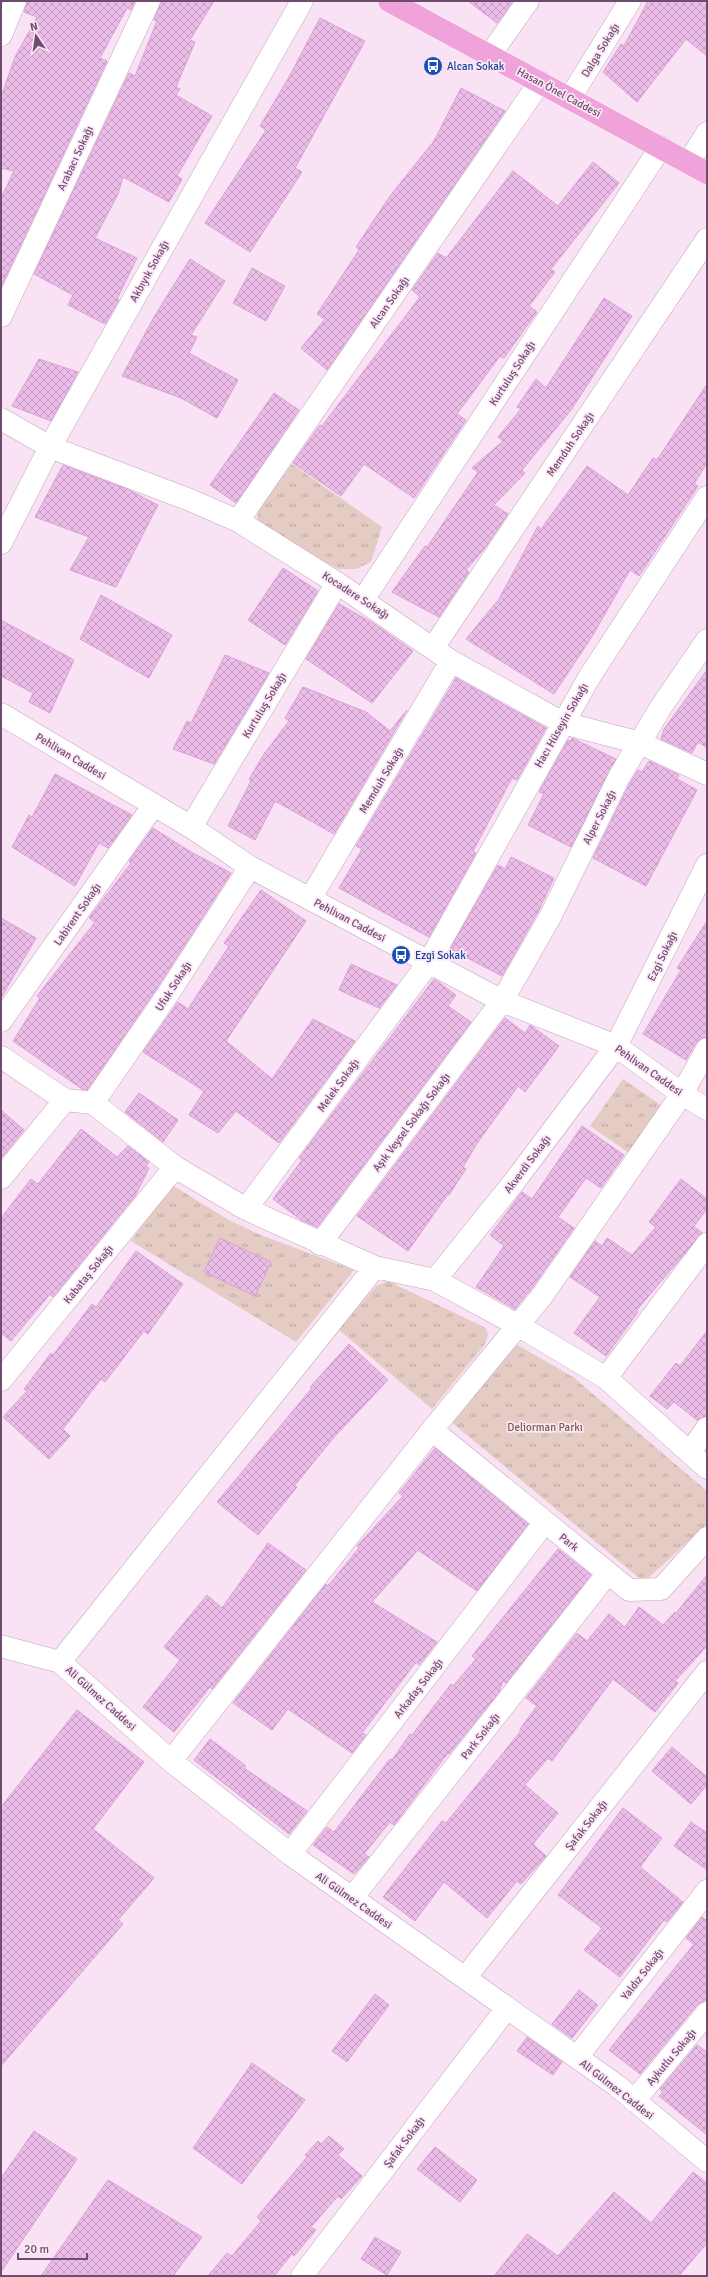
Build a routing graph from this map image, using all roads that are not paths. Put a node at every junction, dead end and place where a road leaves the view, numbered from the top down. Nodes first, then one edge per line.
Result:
1 (15, 1) edge
2 (149, 1) edge
3 (302, 1) edge
4 (389, 1) edge
5 (528, 1) edge
6 (630, 1) edge
7 (1, 35) edge
8 (490, 55) junction
9 (540, 82) junction
10 (570, 98) junction
11 (707, 133) edge
12 (661, 147) junction
13 (698, 167) edge
14 (707, 239) edge
15 (1, 316) edge
16 (1, 419) edge
17 (50, 447) junction
18 (707, 497) edge
19 (238, 521) junction
20 (1, 543) edge
21 (337, 583) junction
22 (363, 600) junction
23 (707, 640) edge
24 (433, 648) junction
25 (451, 661) junction
26 (1, 714) edge
27 (563, 723) junction
28 (640, 742) junction
29 (707, 774) edge
30 (153, 806) junction
31 (191, 827) junction
32 (707, 865) edge
33 (250, 867) junction
34 (310, 899) junction
35 (429, 962) junction
36 (502, 1001) junction
37 (1, 1021) edge
38 (616, 1046) junction
39 (707, 1049) edge
40 (1, 1057) edge
41 (682, 1094) junction
42 (65, 1100) junction
43 (93, 1103) junction
44 (707, 1109) edge
45 (174, 1168) junction
46 (1, 1178) edge
47 (246, 1209) junction
48 (320, 1244) junction
49 (707, 1244) edge
50 (375, 1268) junction
51 (435, 1280) junction
52 (519, 1326) junction
53 (606, 1378) junction
54 (1, 1380) edge
55 (707, 1428) edge
56 (432, 1430) junction
57 (690, 1452) junction
58 (707, 1468) edge
59 (545, 1522) junction
60 (707, 1538) edge
61 (608, 1573) junction
62 (1, 1646) edge
63 (60, 1662) junction
64 (707, 1672) edge
65 (171, 1761) junction
66 (290, 1854) junction
67 (707, 1891) edge
68 (352, 1898) junction
69 (465, 1978) junction
70 (507, 2008) junction
71 (707, 2014) edge
72 (577, 2058) junction
73 (634, 2101) junction
74 (707, 2161) edge
75 (302, 2276) edge

1 - 7 street
2 - 15 street, Arabacı Sokağı
3 - 17 street, Akbıyık Sokağı
4 - 8 main road, Hasan Önel Caddesi
5 - 8 street
6 - 10 street, Dalga Sokağı
8 - 9 main road, Hasan Önel Caddesi
9 - 10 main road, Hasan Önel Caddesi
9 - 19 street, Alcan Sokağı
10 - 12 main road, Hasan Önel Caddesi
11 - 13 street
12 - 13 main road, Hasan Önel Caddesi
12 - 22 street, Kurtuluş Sokağı
14 - 24 street, Memduh Sokağı
16 - 17 street, Kocadere Sokağı
17 - 19 street, Kocadere Sokağı
17 - 20 street, Akbıyık Sokağı
18 - 27 street, Hacı Hüseyin Sokağı
19 - 21 street, Kocadere Sokağı
21 - 22 street, Kocadere Sokağı
21 - 31 street, Kurtuluş Sokağı
22 - 24 street, Kocadere Sokağı
23 - 28 street, Alper Sokağı
24 - 25 street, Kocadere Sokağı
25 - 27 street, Kocadere Sokağı
25 - 34 street, Memduh Sokağı
26 - 30 street, Pehlivan Caddesi
27 - 28 street, Kocadere Sokağı
27 - 35 street, Hacı Hüseyin Sokağı
28 - 29 street, Kocadere Sokağı
28 - 36 street, Alper Sokağı
30 - 31 street, Pehlivan Caddesi
30 - 37 street, Labirent Sokağı
31 - 33 street, Pehlivan Caddesi
32 - 38 street, Ezgi Sokağı
33 - 34 street, Pehlivan Caddesi
33 - 43 street, Ufuk Sokağı
34 - 35 street, Pehlivan Caddesi
35 - 36 street, Pehlivan Caddesi
35 - 47 street, Melek Sokağı
36 - 38 street, Pehlivan Caddesi
36 - 48 street, Aşık Veysel Sokağı Sokağı
38 - 41 street, Pehlivan Caddesi
38 - 51 street, Akverdi Sokağı
39 - 41 street
40 - 42 street
41 - 44 street, Pehlivan Caddesi
41 - 52 street
42 - 43 street
42 - 46 street
43 - 45 street
45 - 47 street
45 - 54 street, Kabataş Sokağı
47 - 48 street
48 - 50 street
49 - 53 street
50 - 51 street
50 - 63 street
51 - 52 street
52 - 53 street
52 - 56 street
53 - 57 street
55 - 57 street
56 - 59 street, Park
56 - 65 street
57 - 58 street
59 - 61 street, Park
59 - 66 street, Arkadaş Sokağı
60 - 61 street, Park
61 - 68 street, Park Sokağı
62 - 63 street, Ali Gülmez Caddesi
63 - 65 street, Ali Gülmez Caddesi
64 - 69 street, Şafak Sokağı
65 - 66 street, Ali Gülmez Caddesi
66 - 68 street, Ali Gülmez Caddesi
67 - 72 street, Yaldız Sokağı
68 - 69 street, Ali Gülmez Caddesi
69 - 70 street, Ali Gülmez Caddesi
70 - 72 street, Ali Gülmez Caddesi
70 - 75 street, Şafak Sokağı
71 - 73 street, Aykutlu Sokağı
72 - 73 street, Ali Gülmez Caddesi
73 - 74 street, Ali Gülmez Caddesi

